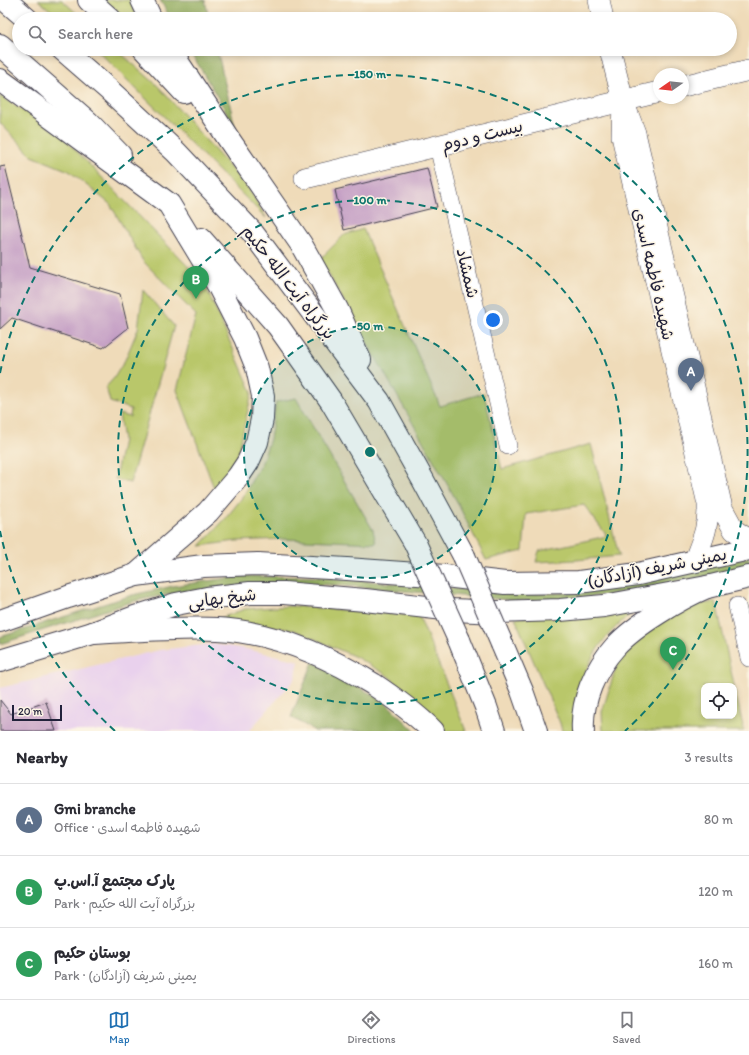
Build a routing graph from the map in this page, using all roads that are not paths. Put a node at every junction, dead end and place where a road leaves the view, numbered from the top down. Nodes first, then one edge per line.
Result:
1 (5, 0) edge
2 (88, 0) edge
3 (142, 0) edge
4 (599, 0) edge
5 (19, 12) edge
6 (102, 12) edge
7 (148, 12) edge
8 (602, 12) edge
9 (0, 45) edge
10 (12, 56) edge
11 (13, 56) edge
12 (70, 56) edge
13 (151, 56) edge
14 (174, 56) edge
15 (612, 56) edge
16 (749, 70) edge
17 (0, 80) edge
18 (689, 85) edge
19 (653, 93) edge
20 (623, 100) junction
21 (230, 141) junction
22 (438, 146) junction
23 (306, 178) dead end
24 (169, 204) junction
25 (379, 402) junction
26 (508, 446) dead end
27 (715, 509) junction
28 (749, 540) edge
29 (749, 549) edge
30 (694, 562) junction
31 (136, 575) junction
32 (445, 576) joint
33 (749, 577) edge
34 (707, 587) junction
35 (737, 606) dead end
36 (453, 610) joint
37 (0, 621) edge
38 (93, 633) junction
39 (749, 658) edge
40 (0, 661) edge
41 (433, 731) edge
42 (494, 731) edge
43 (536, 731) edge
44 (583, 731) edge

1 - 5 main road
2 - 6 main road
3 - 7 main road
4 - 8 street
9 - 10 main road
11 - 24 main road
12 - 25 main road, بزرگراه آیت الله حکیم
13 - 21 main road
14 - 21 main road
15 - 20 street, شهیده فاطمه اسدی
16 - 18 street
17 - 24 main road
19 - 20 street, بیست و دوم
20 - 22 street, بیست و دوم
20 - 27 street, شهیده فاطمه اسدی
21 - 25 main road
22 - 23 street, بیست و دوم
22 - 26 street, شمشاد
24 - 31 main road
24 - 42 main road, bridge
25 - 43 main road, بزرگراه آیت الله حکیم, bridge
27 - 28 street, شهیده فاطمه اسدی
27 - 30 street, شهیده فاطمه اسدی
29 - 30 main road, یمینی شریف (آزادگان)
30 - 32 main road, یمینی شریف (آزادگان)
31 - 32 main road, شیخ بهایی
31 - 37 main road, شیخ بهایی
33 - 34 main road, یمینی شریف (آزادگان)
34 - 36 main road, یمینی شریف (آزادگان)
34 - 44 main road
35 - 39 street
36 - 38 main road, شیخ بهایی
38 - 40 main road, شیخ بهایی
38 - 41 main road

